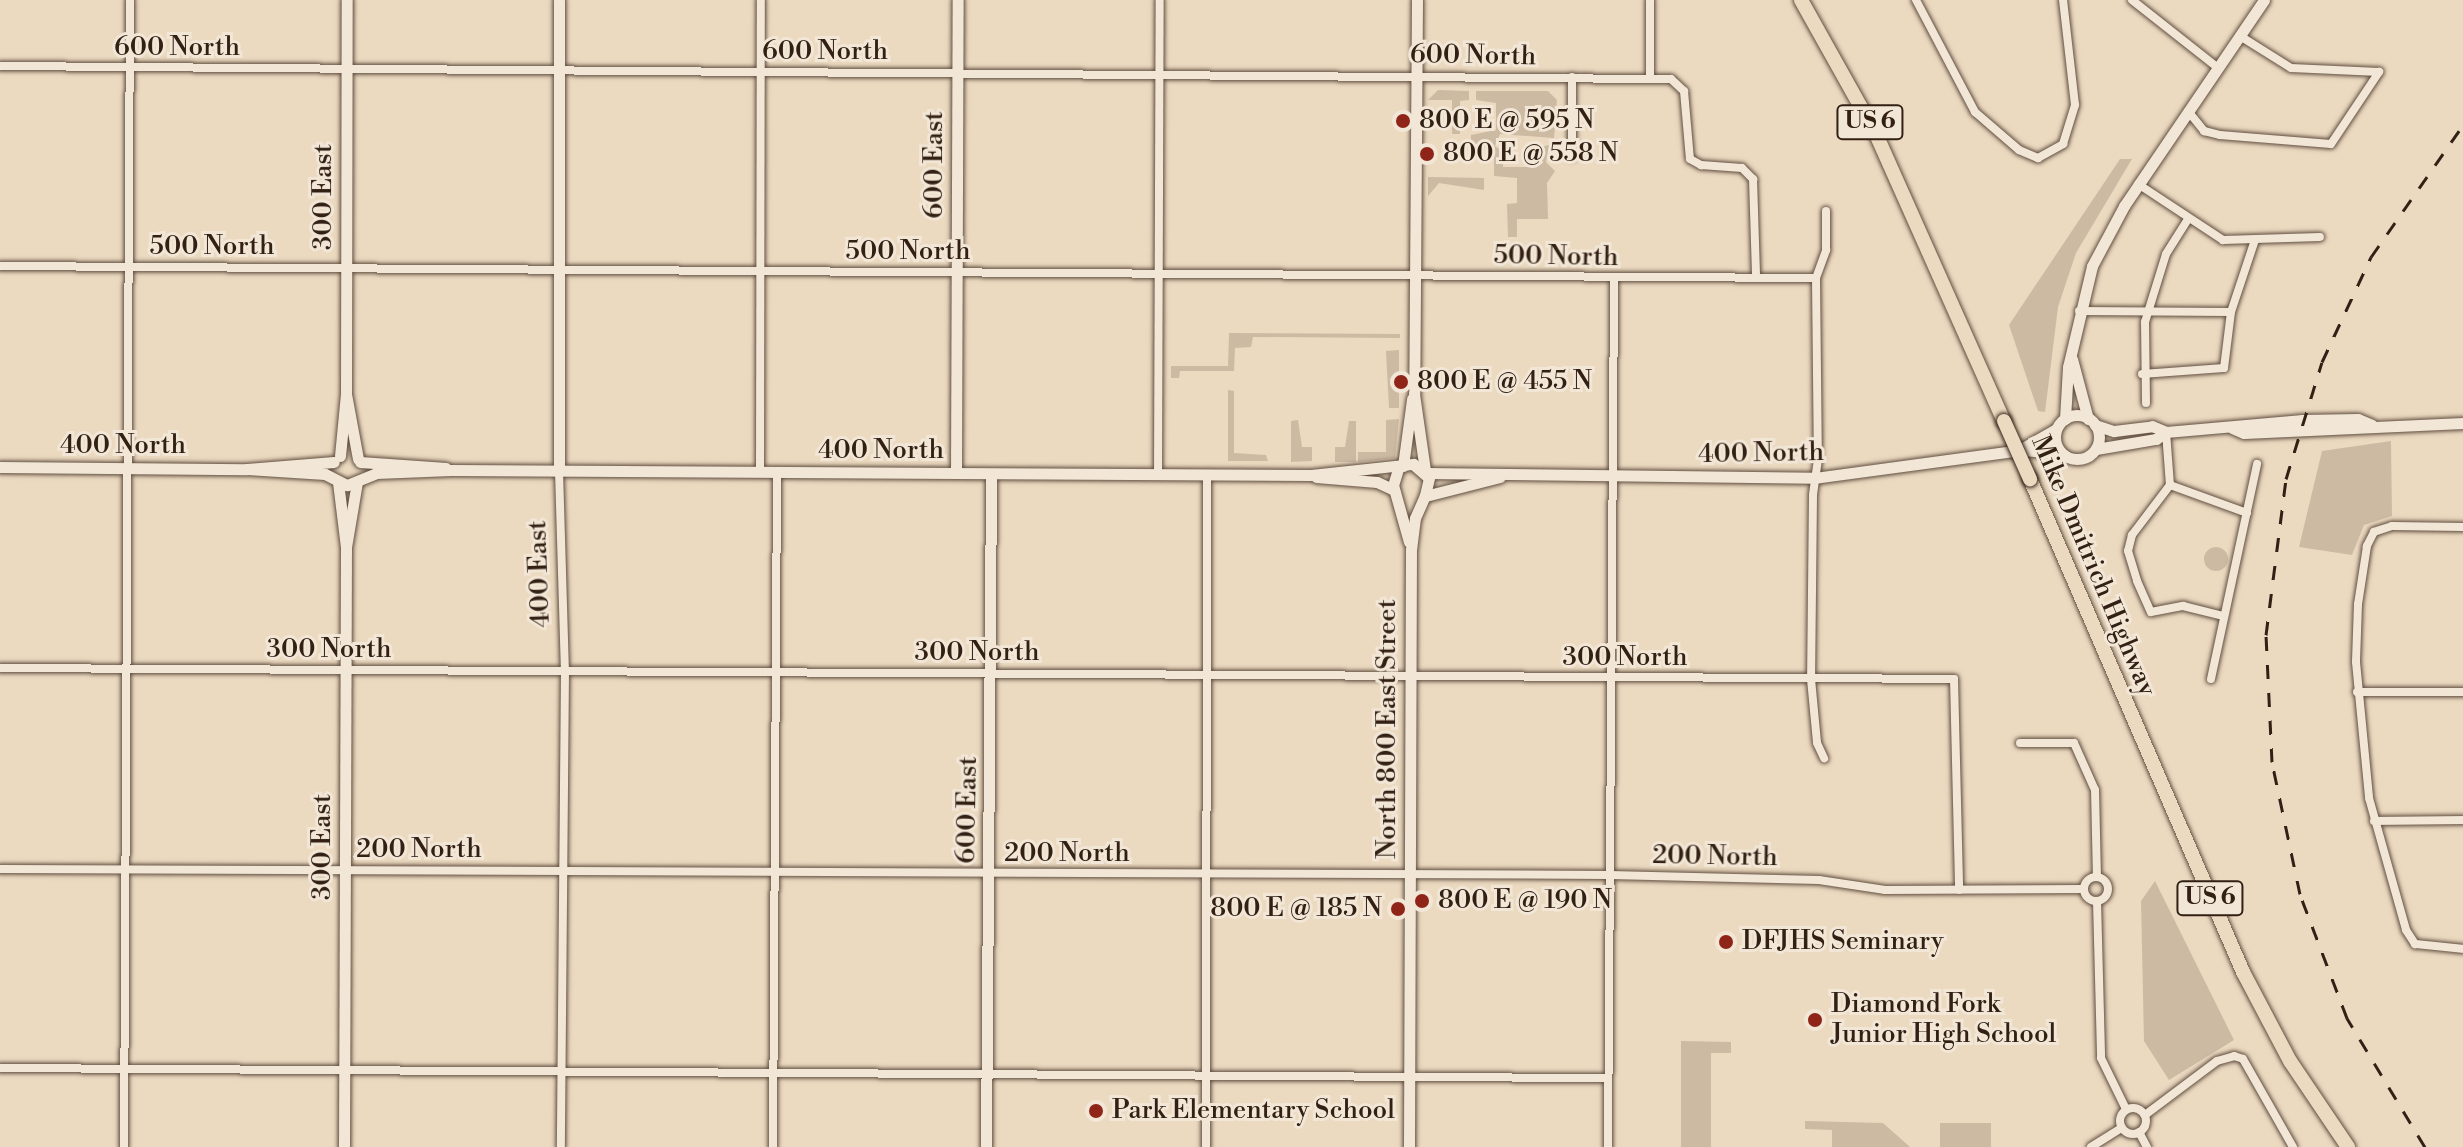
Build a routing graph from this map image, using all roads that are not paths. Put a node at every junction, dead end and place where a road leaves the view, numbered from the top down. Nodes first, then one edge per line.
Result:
1 (130, 0) edge
2 (347, 0) edge
3 (559, 0) edge
4 (761, 0) edge
5 (958, 0) edge
6 (1160, 0) edge
7 (1417, 0) edge
8 (1650, 0) edge
9 (1801, 0) edge
10 (1916, 0) edge
11 (2063, 0) edge
12 (2132, 0) edge
13 (2264, 0) edge
14 (2240, 36) junction
15 (0, 66) edge
16 (129, 68) junction
17 (2218, 68) junction
18 (347, 69) junction
19 (558, 70) junction
20 (760, 72) junction
21 (957, 73) junction
22 (1158, 74) junction
23 (1416, 75) junction
24 (1572, 77) junction
25 (1650, 77) junction
26 (2188, 111) junction
27 (1572, 156) dead end
28 (2138, 184) junction
29 (1826, 211) dead end
30 (2188, 219) junction
31 (2320, 237) dead end
32 (2255, 240) junction
33 (0, 266) edge
34 (128, 267) junction
35 (345, 267) junction
36 (558, 270) junction
37 (759, 272) junction
38 (956, 272) junction
39 (1158, 274) junction
40 (1415, 276) junction
41 (1756, 276) junction
42 (1614, 278) junction
43 (1816, 278) junction
44 (2079, 311) junction
45 (2231, 312) junction
46 (2148, 313) junction
47 (2072, 359) junction
48 (2142, 374) junction
49 (346, 394) junction
50 (1414, 394) junction
51 (2146, 403) dead end
52 (2065, 419) junction
53 (2092, 422) junction
54 (2463, 423) edge
55 (2056, 429) junction
56 (2166, 432) junction
57 (2096, 449) junction
58 (2021, 450) junction
59 (2061, 453) junction
60 (337, 459) junction
61 (359, 460) junction
62 (2257, 464) dead end
63 (0, 467) edge
64 (126, 468) junction
65 (1401, 468) junction
66 (247, 469) junction
67 (451, 470) junction
68 (559, 471) junction
69 (760, 472) junction
70 (777, 472) junction
71 (1426, 472) junction
72 (956, 473) junction
73 (991, 474) junction
74 (1158, 475) junction
75 (1207, 475) junction
76 (1311, 475) junction
77 (1500, 477) junction
78 (1613, 478) junction
79 (1814, 478) junction
80 (337, 480) junction
81 (358, 480) junction
82 (2170, 485) junction
83 (1396, 493) junction
84 (1424, 497) junction
85 (2247, 513) junction
86 (2463, 527) edge
87 (346, 547) junction
88 (1411, 550) junction
89 (2223, 616) junction
90 (0, 668) edge
91 (125, 669) junction
92 (347, 670) junction
93 (565, 671) junction
94 (776, 671) junction
95 (992, 673) junction
96 (1205, 674) junction
97 (1411, 678) junction
98 (1612, 678) junction
99 (1811, 679) junction
100 (2211, 679) dead end
101 (2357, 692) junction
102 (2463, 692) edge
103 (2020, 743) dead end
104 (1824, 758) dead end
105 (2463, 820) edge
106 (2374, 821) junction
107 (0, 869) edge
108 (125, 869) junction
109 (345, 870) junction
110 (564, 870) junction
111 (773, 871) junction
112 (989, 873) junction
113 (1204, 875) junction
114 (1610, 875) junction
115 (1410, 876) junction
116 (2097, 877) junction
117 (2084, 889) junction
118 (1959, 890) junction
119 (2097, 901) junction
120 (2463, 949) edge
121 (0, 1068) edge
122 (124, 1070) junction
123 (343, 1071) junction
124 (562, 1073) junction
125 (773, 1074) junction
126 (987, 1075) junction
127 (1207, 1076) junction
128 (1409, 1077) junction
129 (1608, 1078) junction
130 (2126, 1109) junction
131 (2145, 1115) junction
132 (2121, 1128) junction
133 (2139, 1132) junction
134 (124, 1147) edge
135 (344, 1147) edge
136 (561, 1147) edge
137 (773, 1147) edge
138 (986, 1147) edge
139 (1206, 1147) edge
140 (1409, 1147) edge
141 (1608, 1147) edge
142 (2091, 1147) edge
143 (2147, 1147) edge
144 (2293, 1147) edge
145 (2348, 1147) edge

1 - 16 street
2 - 18 street, 300 East
3 - 19 street, 400 East
4 - 20 street
5 - 21 street, 600 East
6 - 22 street
7 - 23 street
8 - 25 street
9 - 145 highway, Mike Dmitrich Highway / US 6, bridge
10 - 11 street
12 - 17 street
13 - 14 street
14 - 17 street
14 - 26 street
15 - 16 street, 600 North
16 - 18 street, 600 North
16 - 34 street
17 - 26 street
18 - 19 street, 600 North
18 - 35 street, 300 East
19 - 20 street, 600 North
19 - 36 street, 400 East
20 - 21 street, 600 North
20 - 37 street
21 - 22 street, 600 North
21 - 38 street, 600 East
22 - 23 street, 600 North
22 - 39 street
23 - 24 street, 600 North
23 - 40 street
24 - 25 street, 600 North
24 - 27 street
25 - 41 street
26 - 28 street
28 - 30 street
28 - 44 street
29 - 43 street
30 - 32 street
30 - 46 street
31 - 32 street
32 - 45 street
33 - 34 street, 500 North
34 - 35 street, 500 North
34 - 64 street
35 - 36 street, 500 North
35 - 49 street, 300 East
36 - 37 street, 500 North
36 - 68 street, 400 East
37 - 38 street, 500 North
37 - 69 street
38 - 39 street, 500 North
38 - 72 street, 600 East
39 - 40 street, 500 North
39 - 74 street
40 - 42 street, 500 North
40 - 50 street
41 - 42 street, 500 North
41 - 43 street, 500 North
42 - 78 street
43 - 79 street
44 - 46 street
44 - 47 street
45 - 46 street
45 - 48 street
46 - 48 street
47 - 52 street
47 - 53 street
48 - 51 street
49 - 60 street, 300 East
49 - 61 street, 300 East
50 - 65 street
50 - 71 street
52 - 53 street
52 - 55 street
53 - 56 street
53 - 57 street
54 - 56 street
55 - 58 street
55 - 59 street
56 - 57 street
56 - 82 street
57 - 59 street
58 - 59 street
58 - 79 street, 400 North
60 - 61 street, 400 North
60 - 66 street, 400 North
60 - 80 street, 300 East
61 - 67 street, 400 North
61 - 81 street, 300 East
62 - 85 street
63 - 64 street, 400 North
64 - 66 street, 400 North
64 - 91 street
65 - 71 street
65 - 76 street
65 - 83 street
66 - 80 street, 400 North
67 - 68 street, 400 North
67 - 81 street, 400 North
68 - 69 street, 400 North
68 - 93 street, 400 East
69 - 70 street, 400 North
70 - 72 street, 400 North
70 - 94 street
71 - 77 street
71 - 84 street
72 - 73 street, 400 North
73 - 74 street, 400 North
73 - 95 street, 600 East
74 - 75 street, 400 North
75 - 76 street, 400 North
75 - 96 street
76 - 83 street
77 - 78 street, 400 North
77 - 84 street
78 - 79 street, 400 North
78 - 98 street
79 - 99 street
80 - 81 street, 400 North
80 - 87 street, 300 East
81 - 87 street, 300 East
82 - 85 street
82 - 89 street
83 - 84 street
83 - 88 street
84 - 88 street
85 - 89 street
86 - 101 street
87 - 92 street, 300 East
88 - 97 street, North 800 East Street
89 - 100 street
90 - 91 street, 300 North
91 - 92 street, 300 North
91 - 108 street
92 - 93 street, 300 North
92 - 109 street, 300 East
93 - 94 street, 300 North
93 - 110 street, 400 East
94 - 95 street, 300 North
94 - 111 street
95 - 96 street, 300 North
95 - 112 street, 600 East
96 - 97 street, 300 North
96 - 113 street
97 - 98 street, 300 North
97 - 115 street, North 800 East Street
98 - 99 street, 300 North
98 - 114 street
99 - 104 street
99 - 118 street, 300 North
101 - 102 street
101 - 106 street
103 - 116 street
105 - 106 street
106 - 120 street
107 - 108 street, 200 North
108 - 109 street, 200 North
108 - 122 street
109 - 110 street, 200 North
109 - 123 street, 300 East
110 - 111 street, 200 North
110 - 124 street, 400 East
111 - 112 street, 200 North
111 - 125 street
112 - 113 street, 200 North
112 - 126 street, 600 East
113 - 115 street, 200 North
113 - 127 street
114 - 115 street, 200 North
114 - 118 street, 200 North
114 - 129 street
115 - 128 street, North 800 East Street
116 - 117 street
116 - 119 street
117 - 118 street, 200 North
117 - 119 street
119 - 130 street
121 - 122 street
122 - 123 street
122 - 134 street
123 - 124 street
123 - 135 street, 300 East
124 - 125 street
124 - 136 street, 400 East
125 - 126 street
125 - 137 street
126 - 127 street
126 - 138 street, 600 East
127 - 128 street
127 - 139 street
128 - 129 street
128 - 140 street, North 800 East Street
129 - 141 street
130 - 131 street
130 - 132 street
131 - 133 street
131 - 144 street
132 - 133 street
132 - 142 street
133 - 143 street

